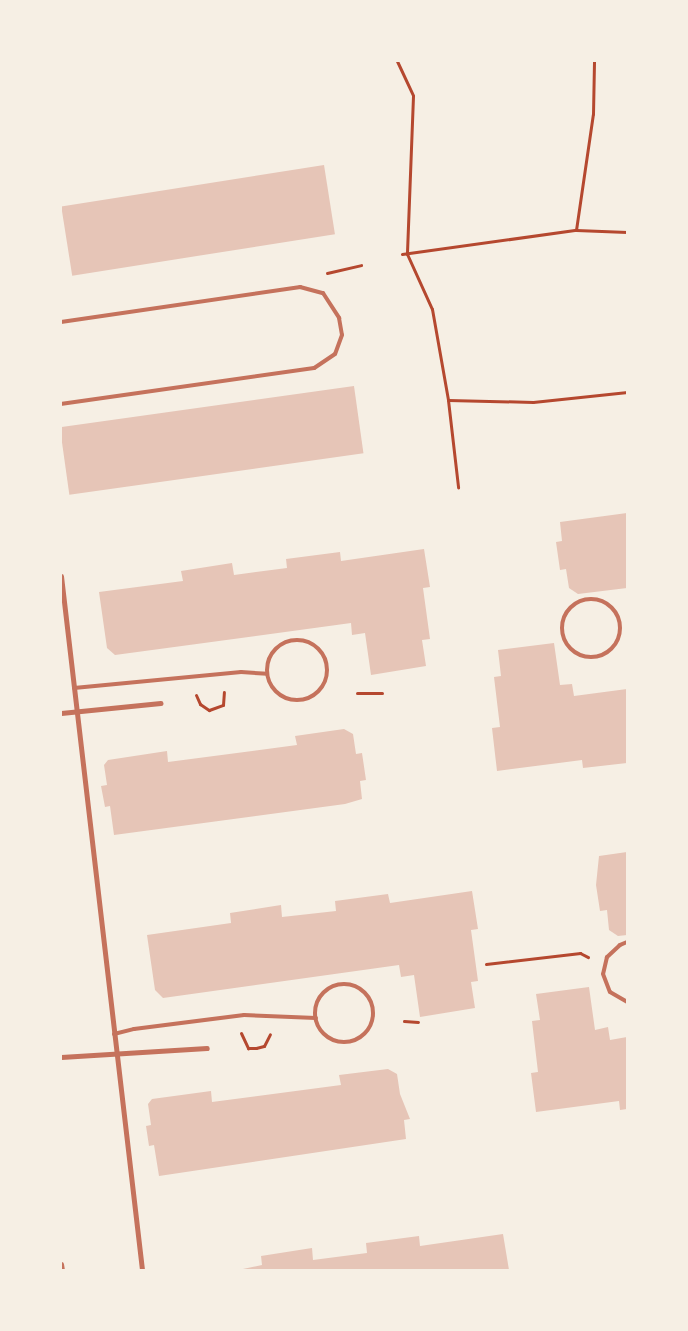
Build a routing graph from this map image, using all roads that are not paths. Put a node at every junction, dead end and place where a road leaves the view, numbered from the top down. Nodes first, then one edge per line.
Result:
1 (61, 322) edge
2 (61, 404) edge
3 (61, 576) edge
4 (621, 631) junction
5 (627, 631) edge
6 (267, 674) junction
7 (74, 688) junction
8 (161, 703) dead end
9 (77, 711) junction
10 (61, 713) edge
11 (627, 942) edge
12 (627, 1002) edge
13 (316, 1018) junction
14 (114, 1034) junction
15 (207, 1048) dead end
16 (117, 1055) junction
17 (61, 1057) edge
18 (61, 1264) edge
19 (62, 1270) edge
20 (142, 1270) edge

1 - 2 lane
3 - 7 street
4 - 4 lane
4 - 5 lane
6 - 6 lane
6 - 7 lane
7 - 9 street
8 - 9 street
9 - 10 street
9 - 14 street
11 - 12 lane
13 - 13 lane
13 - 14 lane
14 - 16 street
15 - 16 street
16 - 17 street
16 - 20 street
18 - 19 street

